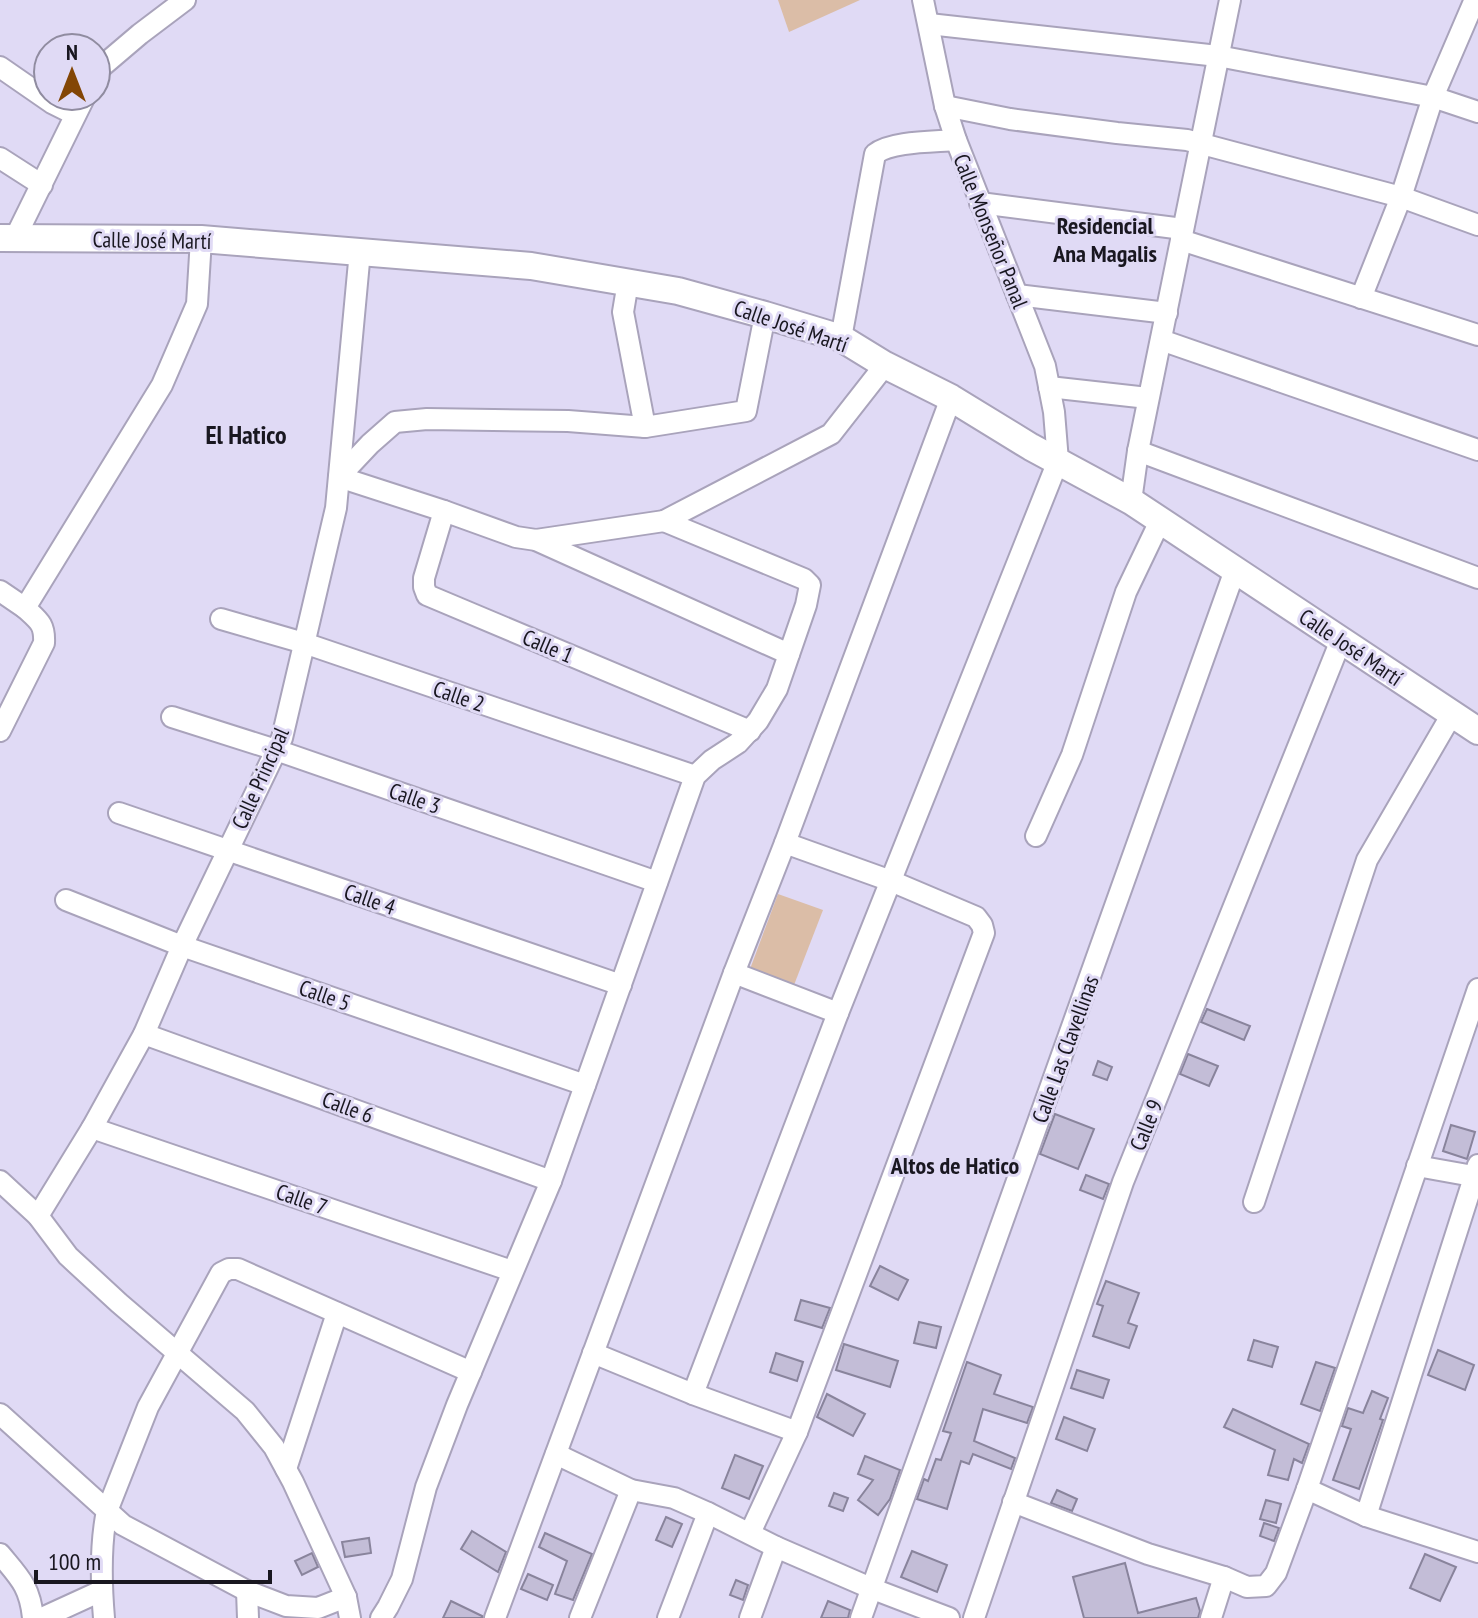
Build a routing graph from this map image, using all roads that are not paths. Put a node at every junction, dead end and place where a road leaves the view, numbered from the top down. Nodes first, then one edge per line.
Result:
1 (185, 0) edge
2 (923, 0) edge
3 (1230, 0) edge
4 (1470, 3) edge
5 (929, 24) junction
6 (1218, 56) junction
7 (112, 58) edge
8 (0, 67) edge
9 (32, 89) edge
10 (1433, 97) junction
11 (945, 106) junction
12 (77, 112) edge
13 (1478, 112) edge
14 (956, 140) junction
15 (1201, 145) junction
16 (0, 158) edge
17 (42, 185) junction
18 (1401, 197) junction
19 (980, 203) junction
20 (1478, 225) edge
21 (1182, 235) junction
22 (7, 238) edge
23 (201, 239) junction
24 (360, 251) junction
25 (628, 282) junction
26 (1017, 295) junction
27 (1361, 298) junction
28 (1167, 313) junction
29 (765, 315) junction
30 (1478, 335) edge
31 (841, 338) junction
32 (1161, 340) junction
33 (885, 365) junction
34 (1049, 387) junction
35 (951, 398) junction
36 (1148, 398) junction
37 (645, 427) junction
38 (1478, 450) edge
39 (1138, 451) junction
40 (1058, 461) junction
41 (339, 477) junction
42 (1131, 501) junction
43 (444, 511) junction
44 (664, 521) junction
45 (1160, 521) junction
46 (536, 540) junction
47 (1235, 570) junction
48 (1478, 578) edge
49 (0, 591) edge
50 (25, 608) junction
51 (221, 619) dead end
52 (1341, 640) junction
53 (304, 643) junction
54 (789, 654) junction
55 (1452, 714) junction
56 (172, 717) dead end
57 (0, 730) edge
58 (750, 731) junction
59 (1478, 731) edge
60 (276, 750) junction
61 (695, 776) junction
62 (119, 813) dead end
63 (1036, 836) dead end
64 (785, 843) junction
65 (227, 850) junction
66 (891, 881) junction
67 (657, 882) junction
68 (66, 900) dead end
69 (182, 946) junction
70 (734, 973) junction
71 (621, 985) junction
72 (1478, 989) edge
73 (838, 1013) junction
74 (144, 1034) junction
75 (585, 1085) junction
76 (92, 1128) junction
77 (1417, 1166) junction
78 (1477, 1173) edge
79 (0, 1181) edge
80 (551, 1181) junction
81 (1254, 1202) dead end
82 (38, 1216) junction
83 (512, 1271) junction
84 (337, 1313) junction
85 (178, 1352) junction
86 (593, 1353) junction
87 (471, 1372) junction
88 (693, 1394) junction
89 (0, 1414) edge
90 (797, 1432) junction
91 (556, 1454) junction
92 (286, 1469) junction
93 (1307, 1489) junction
94 (631, 1490) junction
95 (1013, 1502) junction
96 (107, 1511) junction
97 (708, 1513) junction
98 (1366, 1516) junction
99 (750, 1533) junction
100 (776, 1547) junction
101 (1478, 1552) edge
102 (0, 1554) edge
103 (1224, 1577) junction
104 (873, 1589) junction
105 (101, 1591) junction
106 (247, 1591) junction
107 (346, 1597) junction
108 (33, 1618) edge
109 (42, 1618) edge
110 (104, 1618) edge
111 (248, 1618) edge
112 (350, 1618) edge
113 (381, 1618) edge
114 (495, 1618) edge
115 (580, 1618) edge
116 (668, 1618) edge
117 (750, 1618) edge
118 (861, 1618) edge
119 (949, 1618) edge
120 (974, 1618) edge
121 (1211, 1618) edge

1 - 7 street
2 - 5 street, Calle Monseñor Panal
3 - 6 street
4 - 10 street
5 - 6 street
5 - 11 street, Calle Monseñor Panal
6 - 10 street
6 - 15 street
8 - 9 street
10 - 13 street
10 - 18 street
11 - 14 street, Calle Monseñor Panal
11 - 15 street
12 - 17 street
14 - 19 street, Calle Monseñor Panal
14 - 31 street
15 - 18 street
15 - 21 street
16 - 17 street
17 - 22 street
18 - 20 street
18 - 27 street
19 - 21 street
19 - 26 street, Calle Monseñor Panal
21 - 27 street
21 - 28 street
22 - 23 main road, Calle José Martí
23 - 24 main road, Calle José Martí
23 - 50 street
24 - 25 main road, Calle José Martí
24 - 41 street, Calle Principal
25 - 29 main road, Calle José Martí
25 - 37 street
26 - 28 street
26 - 34 street, Calle Monseñor Panal
27 - 30 street
28 - 32 street
29 - 31 main road, Calle José Martí
29 - 37 street
31 - 33 main road, Calle José Martí
32 - 36 street
32 - 38 street
33 - 35 main road, Calle José Martí
33 - 44 street
34 - 36 street
34 - 40 street, Calle Monseñor Panal
35 - 40 main road, Calle José Martí
35 - 64 street
36 - 39 street
37 - 41 street
39 - 42 street
39 - 48 street
40 - 42 main road, Calle José Martí
40 - 66 street
41 - 43 street
41 - 53 street, Calle Principal
42 - 45 main road, Calle José Martí
43 - 46 street
43 - 58 street, Calle 1
44 - 46 street
44 - 54 street
45 - 47 main road, Calle José Martí
45 - 63 street
46 - 54 street
47 - 52 main road, Calle José Martí
47 - 104 street, Calle Las Clavellinas
49 - 50 street
50 - 57 street
51 - 53 street, Calle 2
52 - 55 main road, Calle José Martí
52 - 95 street, Calle 9
53 - 60 street, Calle Principal
53 - 61 street, Calle 2
54 - 58 street
55 - 59 main road, Calle José Martí
55 - 81 street
56 - 60 street, Calle 3
58 - 61 street
60 - 65 street, Calle Principal
60 - 67 street, Calle 3
61 - 67 street
62 - 65 street, Calle 4
64 - 66 street
64 - 70 street
65 - 69 street, Calle Principal
65 - 71 street, Calle 4
66 - 73 street
66 - 90 street
67 - 71 street
68 - 69 street, Calle 5
69 - 74 street, Calle Principal
69 - 75 street, Calle 5
70 - 73 street
70 - 86 street
71 - 75 street
72 - 77 street
73 - 88 street
74 - 76 street, Calle Principal
74 - 80 street, Calle 6
75 - 80 street
76 - 82 street, Calle Principal
76 - 83 street, Calle 7
77 - 78 street
77 - 93 street
78 - 98 street
79 - 82 street
80 - 83 street
82 - 85 street
83 - 87 street
84 - 85 street
84 - 87 street
84 - 92 street
85 - 92 street
85 - 96 street
86 - 88 street
86 - 91 street
87 - 113 street
88 - 90 street
89 - 96 street
90 - 99 street
91 - 94 street
91 - 114 street
92 - 107 street
93 - 98 street
93 - 103 street
94 - 97 street
94 - 115 street
95 - 103 street
95 - 120 street, Calle 9
96 - 105 street
96 - 106 street
97 - 99 street
97 - 116 street
98 - 101 street
99 - 100 street
100 - 104 street
100 - 117 street
102 - 108 street
103 - 121 street
104 - 118 street, Calle Las Clavellinas
104 - 119 street
105 - 109 street
105 - 110 street
106 - 107 street
106 - 111 street
107 - 112 street

